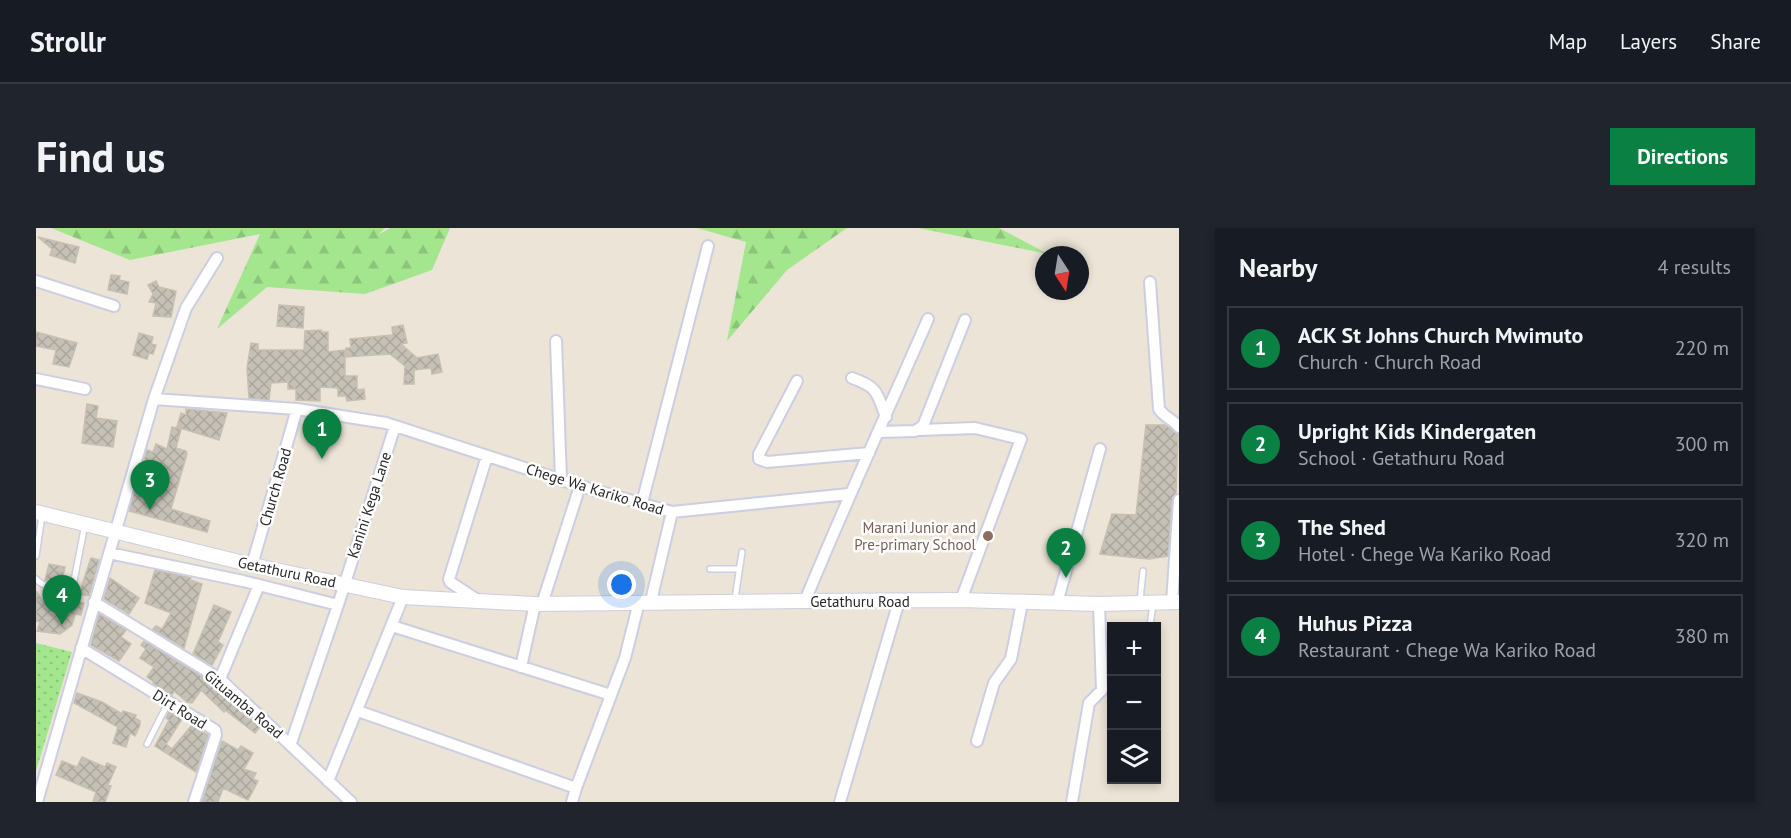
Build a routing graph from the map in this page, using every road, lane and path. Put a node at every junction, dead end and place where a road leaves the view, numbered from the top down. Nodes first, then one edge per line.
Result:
1 (708, 246) dead end
2 (217, 258) dead end
3 (36, 281) edge
4 (1150, 282) dead end
5 (114, 306) dead end
6 (928, 319) dead end
7 (965, 320) dead end
8 (556, 341) dead end
9 (852, 378) dead end
10 (36, 379) edge
11 (797, 381) dead end
12 (85, 389) dead end
13 (153, 399) junction
14 (297, 409) junction
15 (886, 417) junction
16 (394, 426) junction
17 (1179, 427) edge
18 (920, 430) junction
19 (878, 432) junction
20 (1101, 449) dead end
21 (869, 453) junction
22 (487, 456) junction
23 (561, 480) junction
24 (580, 486) junction
25 (849, 494) junction
26 (1179, 500) edge
27 (642, 503) junction
28 (672, 512) junction
29 (39, 513) edge
30 (85, 523) junction
31 (115, 533) junction
32 (742, 552) dead end
33 (109, 554) junction
34 (36, 556) edge
35 (252, 565) junction
36 (710, 569) dead end
37 (739, 569) junction
38 (1143, 571) dead end
39 (36, 579) edge
40 (344, 584) junction
41 (259, 585) junction
42 (403, 597) junction
43 (961, 600) junction
44 (479, 601) junction
45 (735, 601) junction
46 (805, 601) junction
47 (899, 601) junction
48 (94, 602) junction
49 (645, 602) junction
50 (1176, 602) edge
51 (1022, 603) junction
52 (1057, 603) junction
53 (1147, 603) junction
54 (539, 604) junction
55 (1099, 604) junction
56 (338, 605) junction
57 (1149, 622) edge
58 (392, 626) junction
59 (81, 648) junction
60 (521, 667) junction
61 (220, 679) junction
62 (611, 694) junction
63 (169, 701) junction
64 (358, 711) junction
65 (978, 741) dead end
66 (291, 743) junction
67 (147, 744) dead end
68 (328, 781) junction
69 (576, 788) junction
70 (37, 802) edge
71 (194, 802) edge
72 (351, 802) edge
73 (572, 802) edge
74 (840, 802) edge
75 (1072, 802) edge

1 - 27 street
2 - 13 street
3 - 5 street
4 - 17 street
6 - 15 street
7 - 18 street
8 - 23 street
9 - 15 street
10 - 12 street
11 - 21 street
13 - 14 street, Chege Wa Kariko Road
13 - 31 street
14 - 16 street, Chege Wa Kariko Road
14 - 35 street, Church Road
15 - 19 street
16 - 22 street, Chege Wa Kariko Road
16 - 40 street, Kanini Kega Lane
18 - 19 street
18 - 43 street
19 - 21 street
20 - 52 street
21 - 25 street
22 - 23 street, Chege Wa Kariko Road
22 - 44 street
23 - 24 street, Chege Wa Kariko Road
24 - 27 street, Chege Wa Kariko Road
24 - 54 street
25 - 28 street, Chege Wa Kariko Road
25 - 46 street
26 - 50 street
27 - 28 street, Chege Wa Kariko Road
28 - 49 street
29 - 30 main road, Getathuru Road
29 - 34 lane
30 - 31 main road, Getathuru Road
30 - 39 lane
31 - 33 street
31 - 35 main road, Getathuru Road
32 - 37 lane
33 - 41 street
33 - 48 street
35 - 40 main road, Getathuru Road
36 - 37 lane
37 - 45 lane
38 - 53 lane
40 - 42 main road, Getathuru Road
40 - 56 street, Kanini Kega Lane
41 - 56 street
41 - 61 street
42 - 44 main road, Getathuru Road
42 - 58 street
43 - 47 main road, Getathuru Road
43 - 51 main road, Getathuru Road
44 - 54 main road, Getathuru Road
45 - 46 main road, Getathuru Road
45 - 49 main road, Getathuru Road
46 - 47 main road, Getathuru Road
47 - 74 street
48 - 59 street
48 - 61 street, Gituamba Road
49 - 54 main road, Getathuru Road
49 - 62 street
50 - 53 main road, Getathuru Road
51 - 52 main road, Getathuru Road
51 - 65 street
52 - 55 main road, Getathuru Road
53 - 55 main road, Getathuru Road
53 - 57 lane
54 - 60 street
55 - 75 street
56 - 66 street, Kanini Kega Lane
58 - 60 street
58 - 64 street
59 - 63 street, Dirt Road
59 - 70 street
60 - 62 street
61 - 66 street, Gituamba Road
62 - 69 street
63 - 67 lane
63 - 71 street, Dirt Road
64 - 68 street
64 - 69 street
66 - 68 street, Gituamba Road
68 - 72 street, Gituamba Road
69 - 73 street

